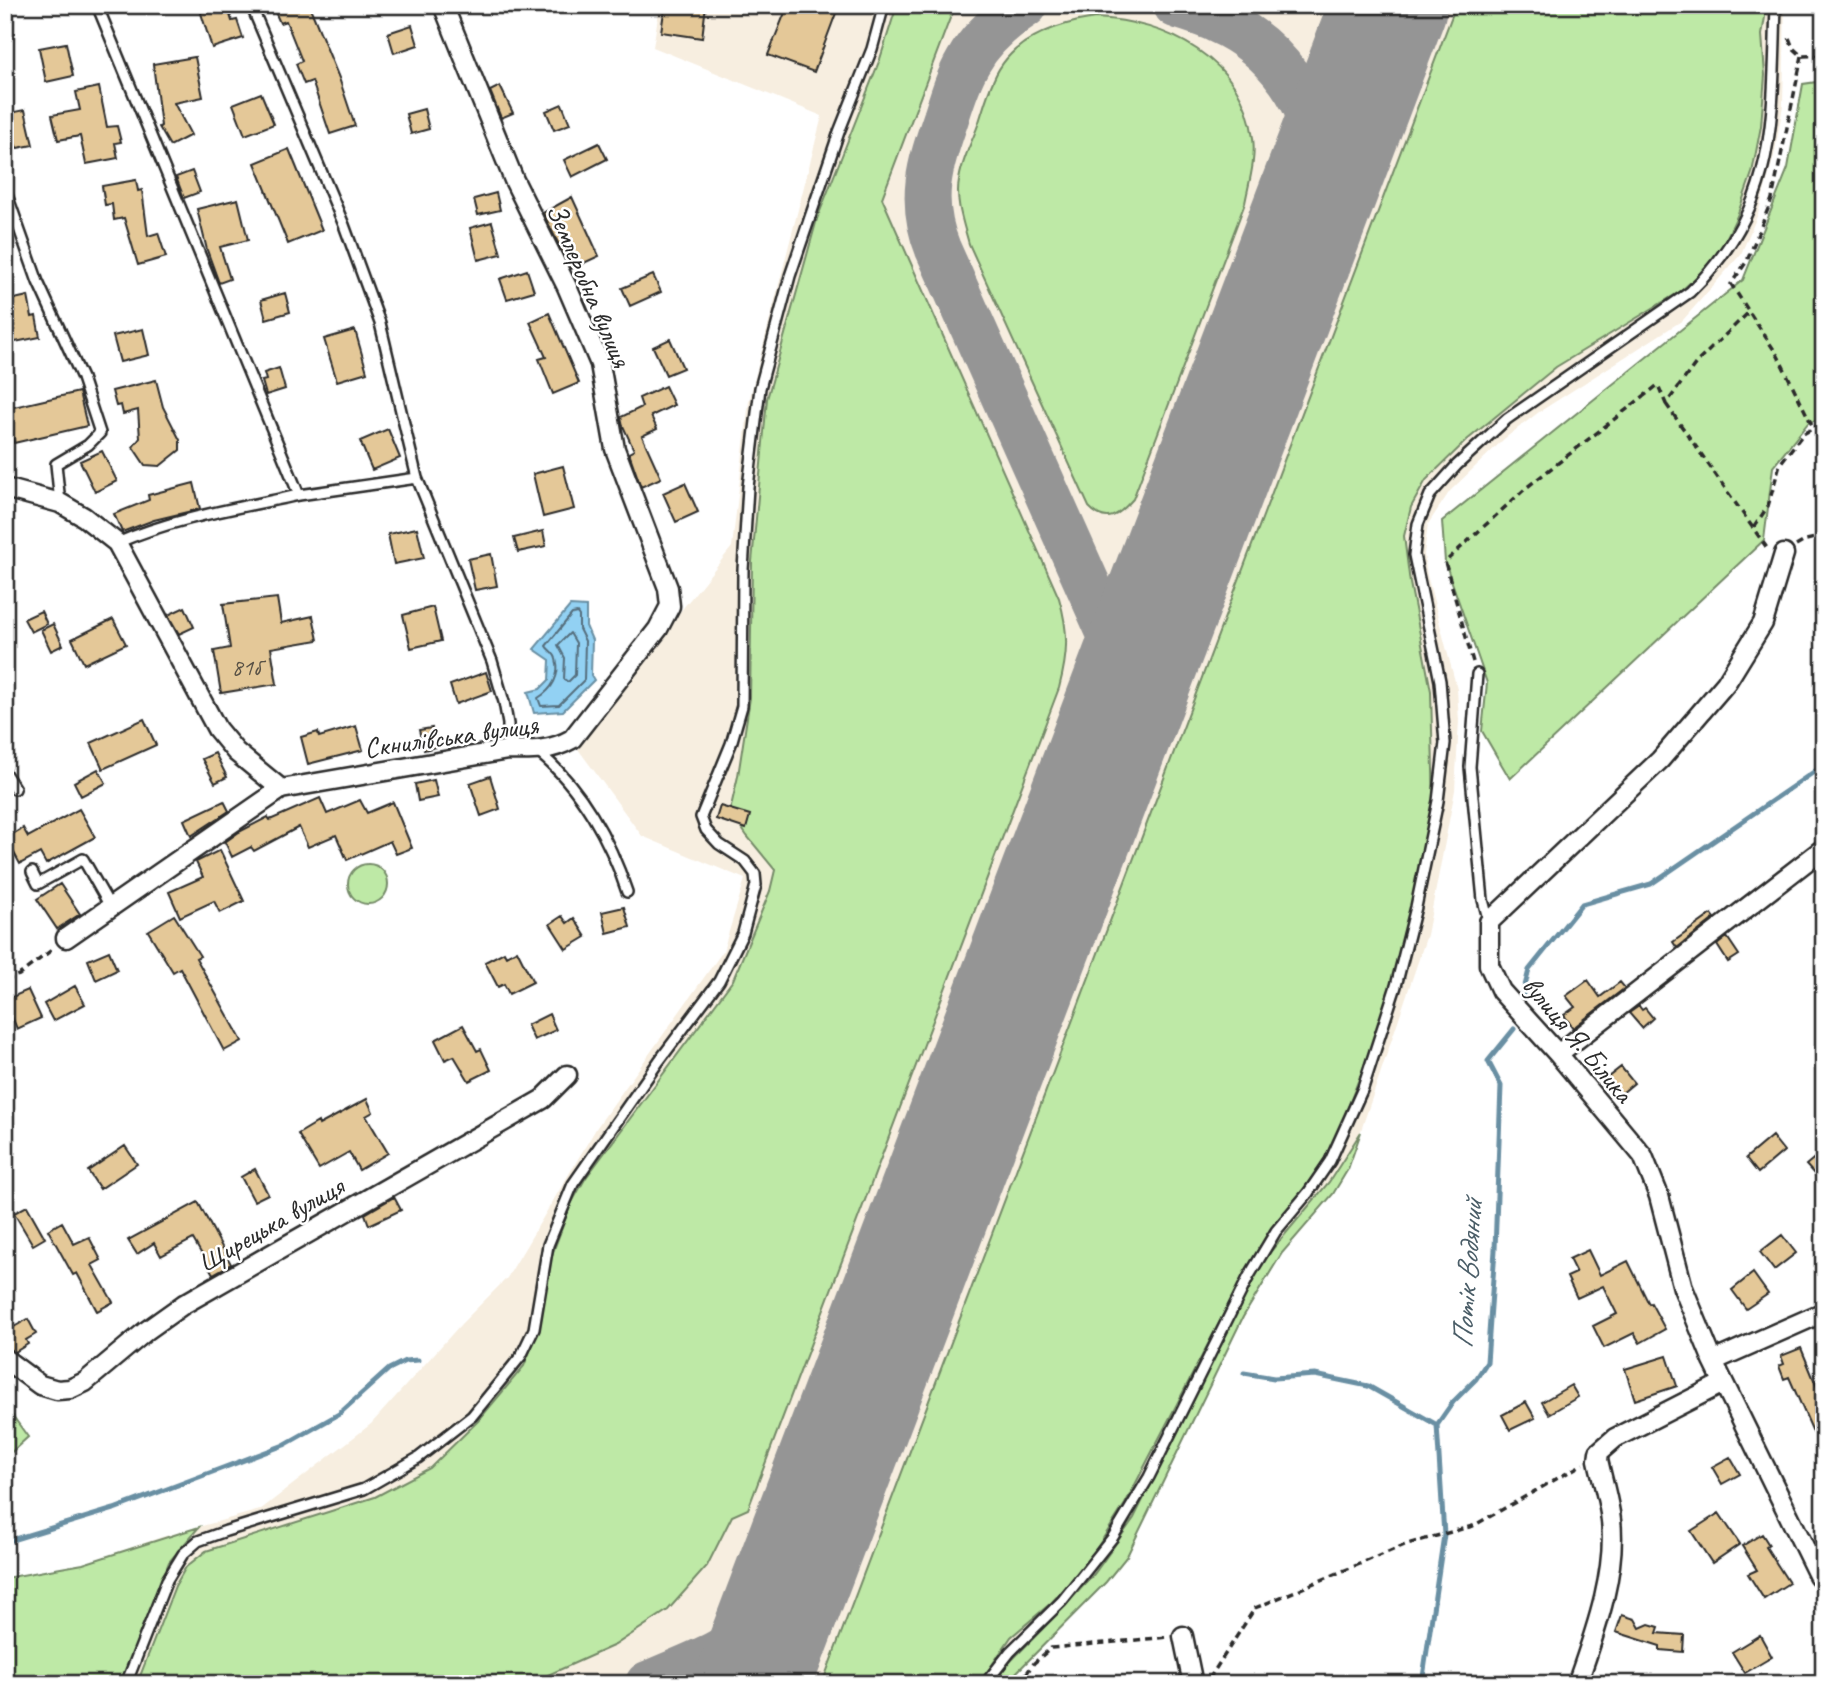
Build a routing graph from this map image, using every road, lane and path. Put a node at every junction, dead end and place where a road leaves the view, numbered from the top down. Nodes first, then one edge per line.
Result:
1 (96, 5) edge
2 (251, 5) edge
3 (443, 5) edge
4 (884, 5) edge
5 (1776, 5) edge
6 (1787, 34) dead end
7 (1824, 55) edge
8 (1802, 56) junction
9 (5, 190) edge
10 (1750, 312) junction
11 (1665, 404) junction
12 (1824, 422) edge
13 (1814, 427) junction
14 (417, 478) junction
15 (5, 488) edge
16 (299, 495) junction
17 (60, 503) junction
18 (1753, 528) junction
19 (1824, 536) edge
20 (117, 543) junction
21 (1784, 554) junction
22 (658, 629) joint
23 (1477, 674) joint
24 (508, 750) junction
25 (537, 751) junction
26 (5, 773) edge
27 (15, 789) dead end
28 (281, 789) junction
29 (1824, 848) edge
30 (32, 872) dead end
31 (627, 892) dead end
32 (111, 908) junction
33 (1489, 922) junction
34 (66, 939) joint
35 (5, 980) edge
36 (1558, 1054) junction
37 (567, 1075) dead end
38 (1824, 1312) edge
39 (5, 1359) edge
40 (1713, 1361) junction
41 (1723, 1383) junction
42 (1598, 1455) junction
43 (1824, 1582) edge
44 (1183, 1636) joint
45 (126, 1684) edge
46 (985, 1684) edge
47 (1019, 1684) edge
48 (1193, 1684) edge
49 (1202, 1684) edge
50 (1577, 1684) edge

1 - 16 lane
2 - 14 lane
3 - 22 street, Землеробна вулиця
4 - 45 lane
5 - 46 lane
6 - 8 path
7 - 8 path
8 - 10 path
9 - 17 lane
10 - 11 path
10 - 13 path
11 - 18 path
11 - 23 path
12 - 13 path
13 - 18 path
14 - 16 lane
14 - 24 lane
15 - 17 street
16 - 20 lane
17 - 20 street
18 - 21 path
19 - 21 path
20 - 28 street
21 - 33 street
22 - 25 street, Скнилівська вулиця
23 - 33 lane
24 - 25 street, Скнилівська вулиця
24 - 28 street, Скнилівська вулиця
25 - 31 lane
26 - 27 lane
28 - 32 street, Скнилівська вулиця
29 - 36 street
30 - 32 lane
32 - 34 street, Скнилівська вулиця
33 - 36 street, вулиця Я. Білика
34 - 35 path
36 - 40 street, вулиця Я. Білика
37 - 39 street, Щирецька вулиця
38 - 40 street
40 - 41 street, вулиця Я. Білика
41 - 42 street
41 - 43 street, вулиця Я. Білика
42 - 49 path
42 - 50 street
44 - 47 path
44 - 48 street

